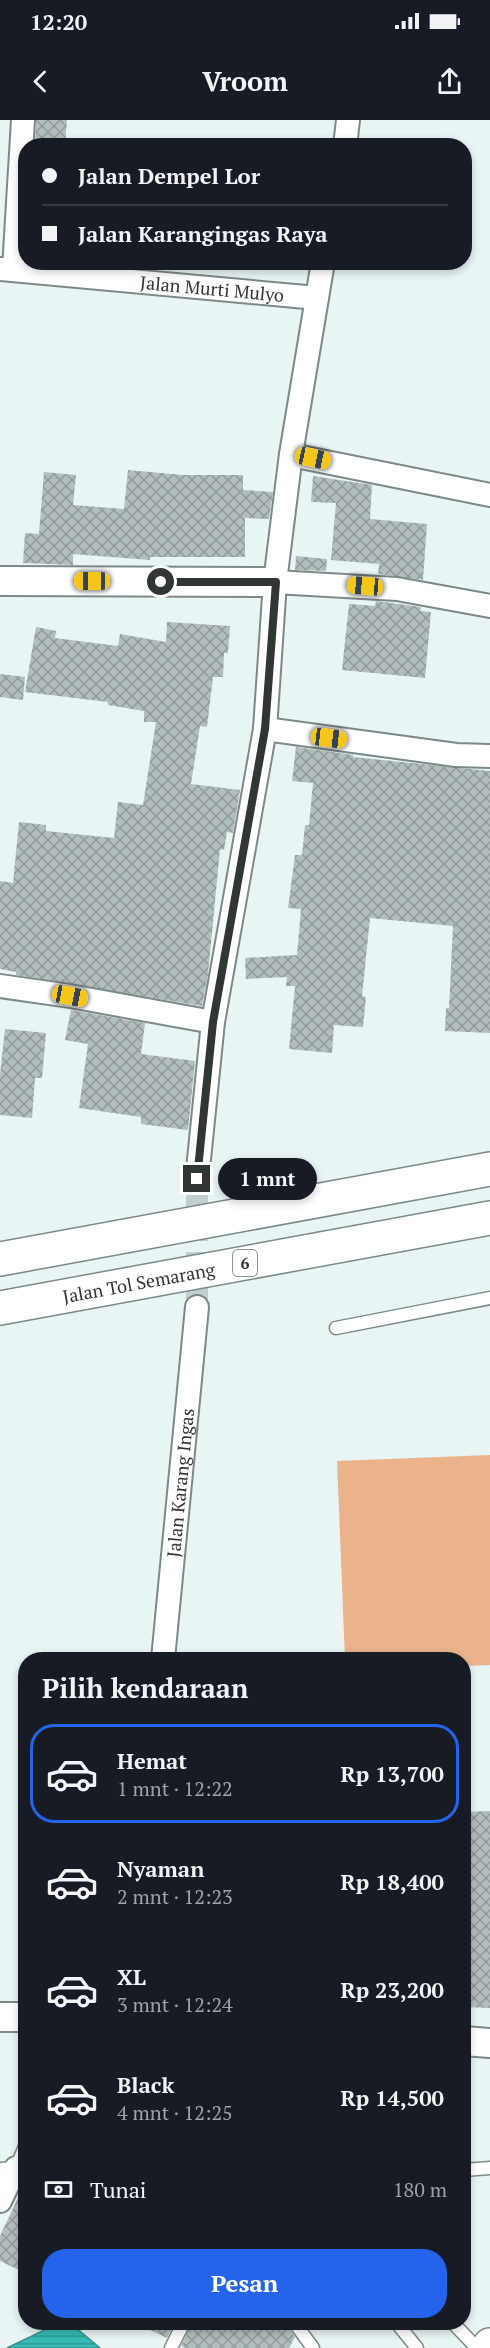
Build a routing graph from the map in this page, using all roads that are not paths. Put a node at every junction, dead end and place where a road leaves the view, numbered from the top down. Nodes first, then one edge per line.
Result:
1 (23, 120) edge
2 (348, 120) edge
3 (346, 138) edge
4 (11, 152) edge
5 (7, 269) edge
6 (322, 270) edge
7 (317, 298) junction
8 (291, 455) junction
9 (490, 495) edge
10 (0, 581) edge
11 (276, 582) junction
12 (490, 606) edge
13 (265, 729) junction
14 (490, 748) edge
15 (490, 756) edge
16 (0, 986) edge
17 (213, 1022) junction
18 (490, 1169) edge
19 (197, 1179) tunnel mouth
20 (490, 1218) edge
21 (0, 1259) edge
22 (490, 1298) edge
23 (196, 1307) tunnel mouth
24 (0, 1308) edge
25 (336, 1328) dead end
26 (164, 1652) edge
27 (0, 2017) edge
28 (18, 2017) edge
29 (471, 2042) edge
30 (490, 2043) edge
31 (490, 2168) edge
32 (14, 2169) edge
33 (471, 2169) edge
34 (0, 2202) edge
35 (180, 2330) edge
36 (300, 2330) edge
37 (402, 2330) edge
38 (460, 2330) edge
39 (171, 2348) edge
40 (314, 2348) edge
41 (417, 2348) edge
42 (477, 2348) edge

1 - 4 street
2 - 3 street
4 - 5 street
5 - 7 street, Jalan Murti Mulyo
6 - 7 street
7 - 8 street
8 - 9 street
8 - 11 street
10 - 11 street
11 - 12 street
11 - 13 street
13 - 15 street
13 - 17 street
14 - 15 street
16 - 17 street
17 - 19 street
18 - 21 highway
20 - 24 highway, Jalan Tol Semarang / 6
22 - 25 lane
23 - 26 street, Jalan Karang Ingas
27 - 28 street
29 - 30 street
31 - 33 lane
32 - 34 street
35 - 39 lane
36 - 40 lane
37 - 41 lane
38 - 42 lane

